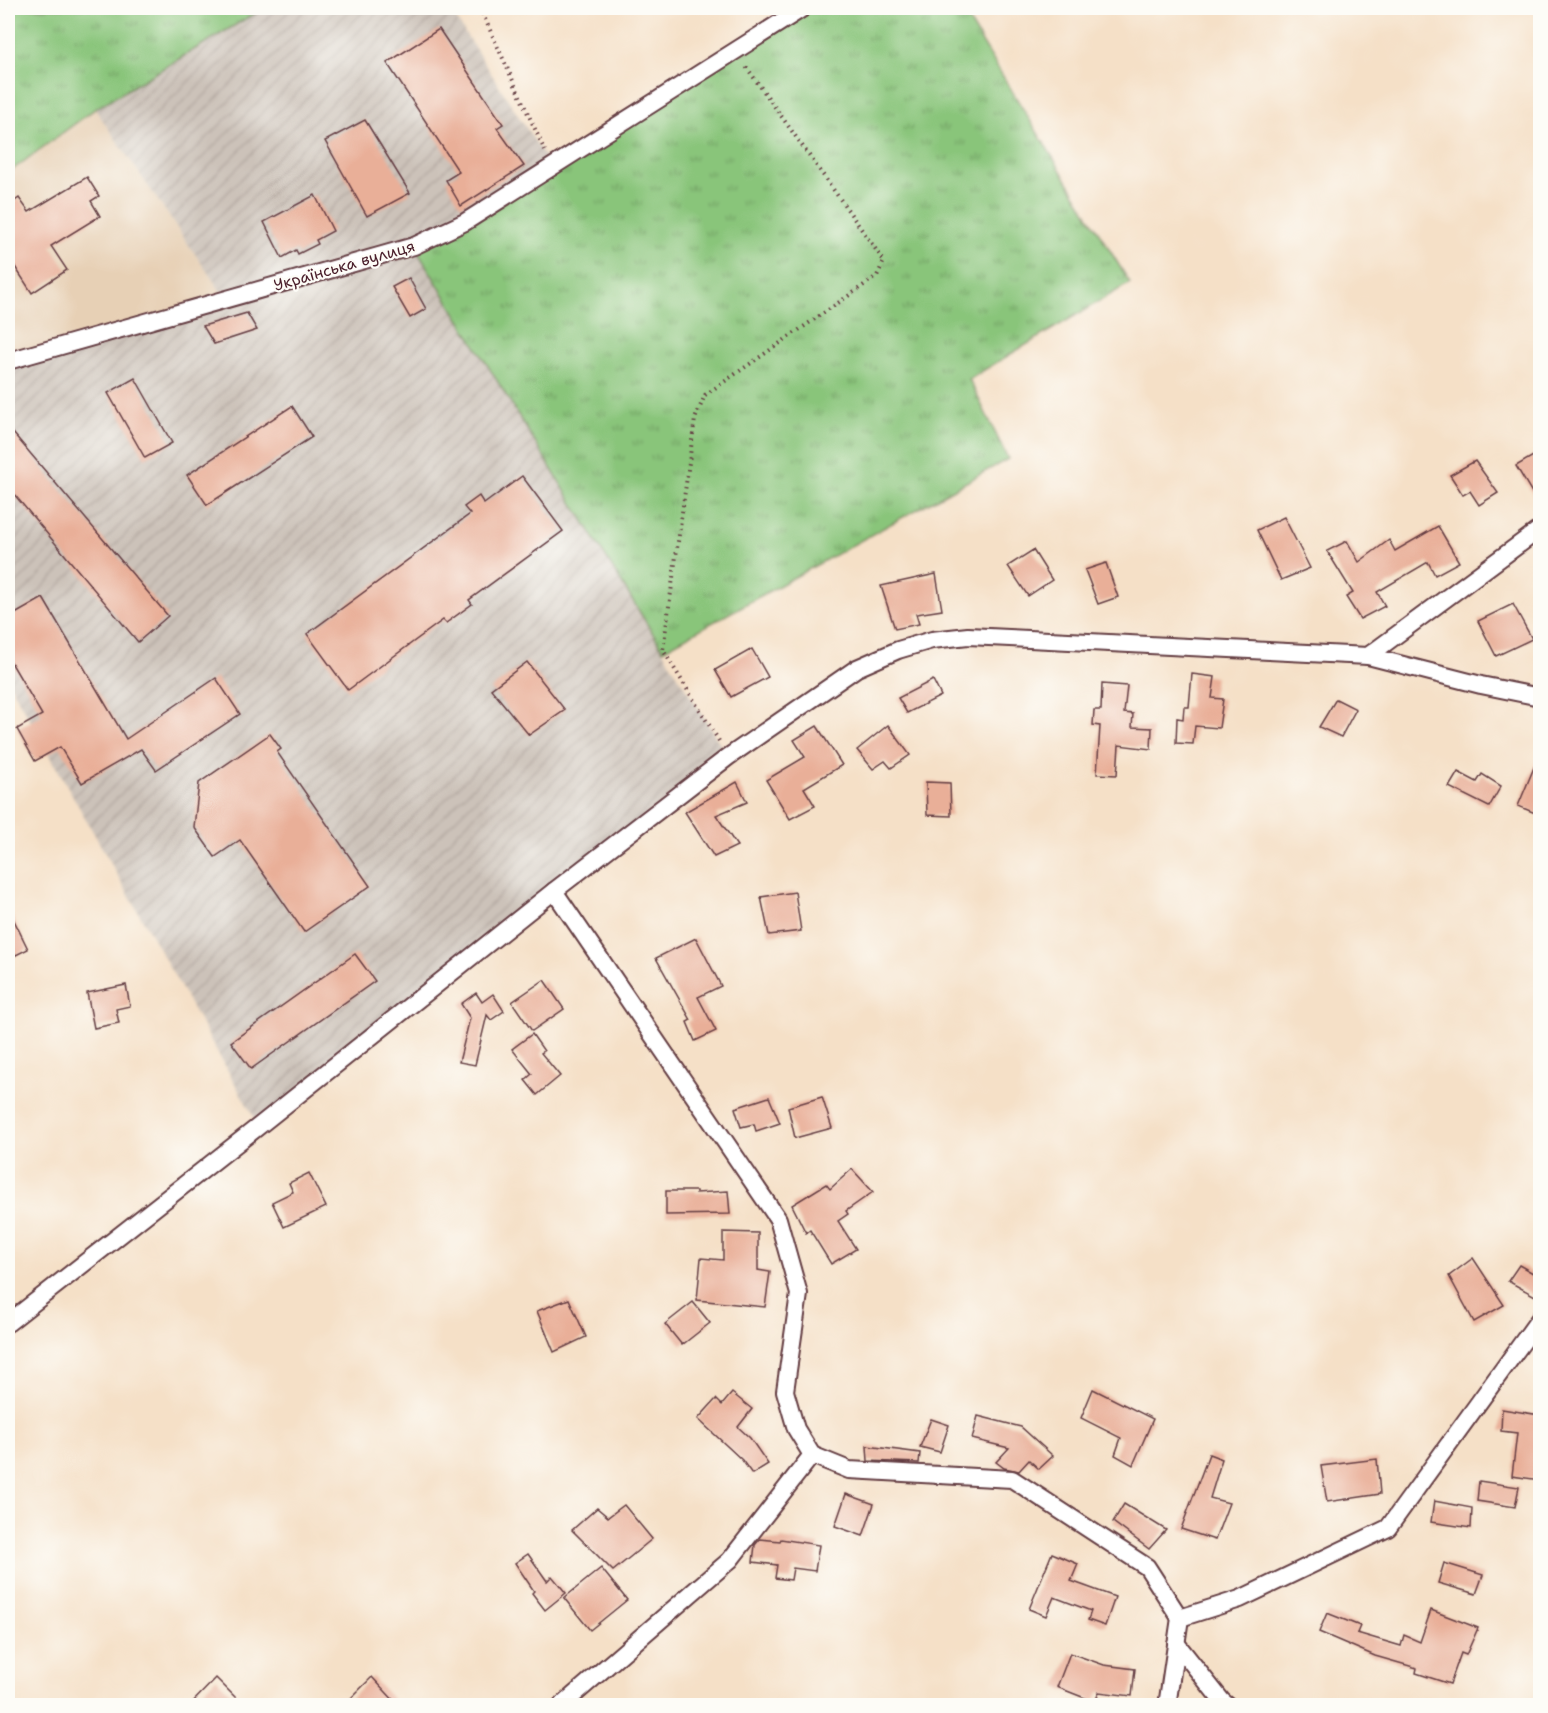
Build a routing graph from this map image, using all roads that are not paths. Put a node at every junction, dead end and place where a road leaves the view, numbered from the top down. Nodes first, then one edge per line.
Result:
1 (803, 8) edge
2 (8, 361) edge
3 (1540, 529) edge
4 (1368, 656) junction
5 (1540, 697) edge
6 (554, 891) junction
7 (1540, 1318) edge
8 (8, 1323) edge
9 (812, 1455) junction
10 (1180, 1618) junction
11 (1176, 1643) junction
12 (561, 1706) edge
13 (1167, 1706) edge
14 (1228, 1706) edge

1 - 2 street, Українська вулиця
3 - 4 street
4 - 5 street
4 - 6 street
6 - 8 street
6 - 9 street
7 - 10 street
9 - 10 street
9 - 12 street
10 - 11 street
11 - 13 street
11 - 14 street

